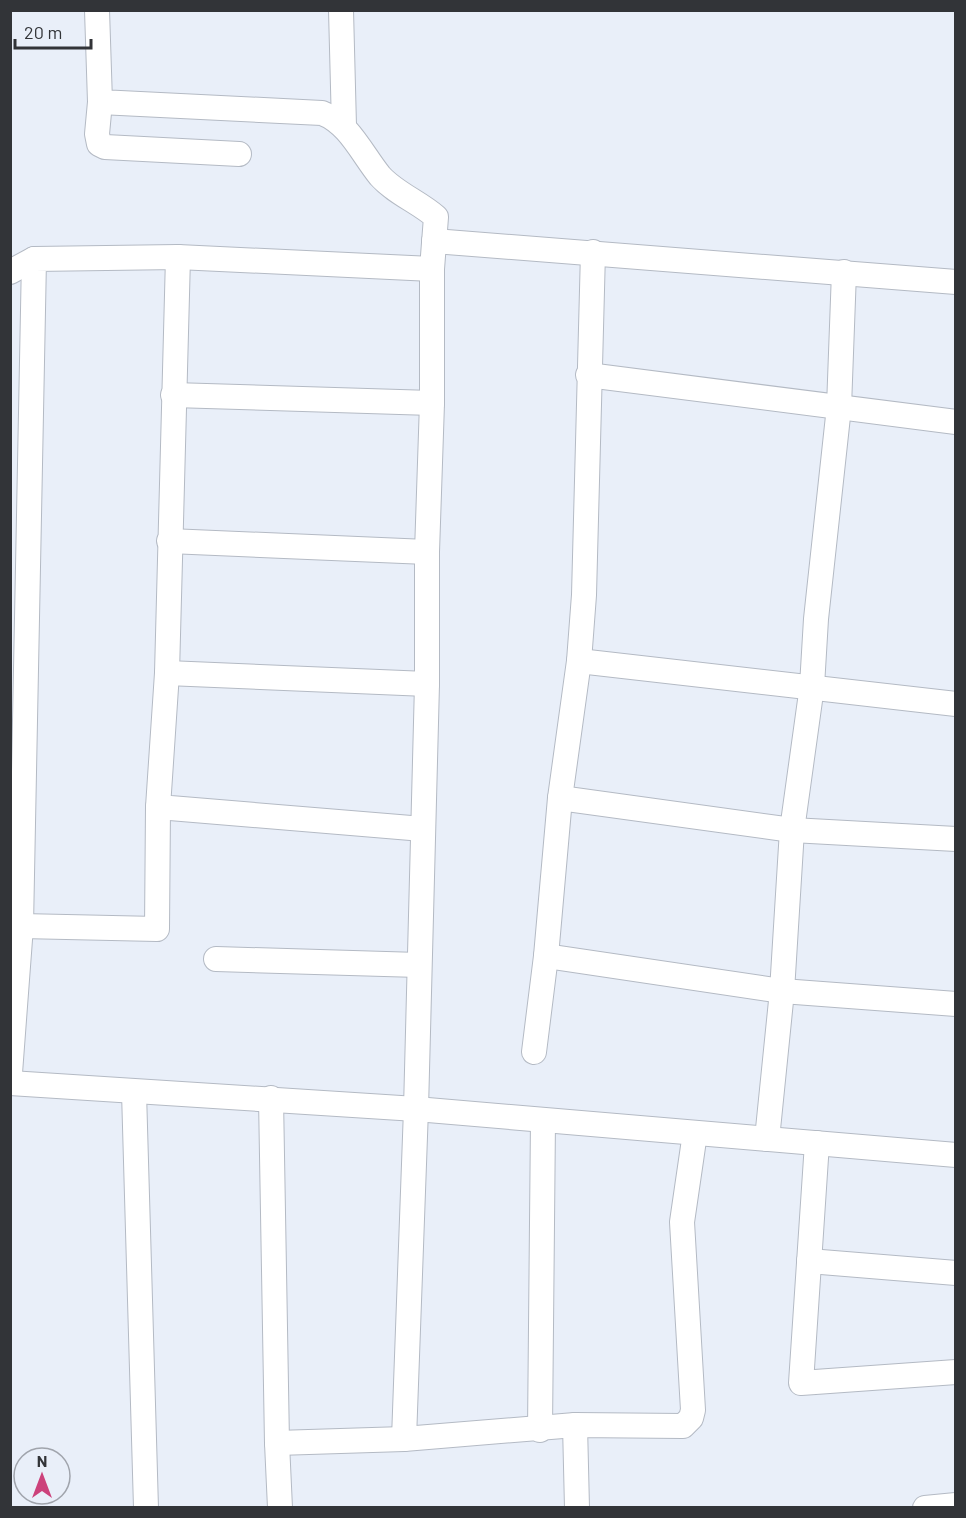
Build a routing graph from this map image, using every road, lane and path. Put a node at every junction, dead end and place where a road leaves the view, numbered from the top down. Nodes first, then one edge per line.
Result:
1 (97, 10) edge
2 (341, 10) edge
3 (100, 102) junction
4 (344, 126) junction
5 (239, 154) dead end
6 (434, 242) junction
7 (593, 252) junction
8 (178, 257) junction
9 (34, 259) junction
10 (432, 269) junction
11 (10, 272) edge
12 (844, 272) junction
13 (956, 282) edge
14 (588, 375) junction
15 (172, 395) junction
16 (432, 403) junction
17 (839, 408) junction
18 (956, 422) edge
19 (169, 541) junction
20 (427, 552) junction
21 (579, 661) junction
22 (167, 673) junction
23 (427, 684) junction
24 (812, 686) junction
25 (956, 704) edge
26 (560, 798) junction
27 (158, 807) junction
28 (423, 828) junction
29 (792, 830) junction
30 (956, 839) edge
31 (21, 926) junction
32 (546, 956) junction
33 (216, 959) dead end
34 (419, 965) junction
35 (782, 991) junction
36 (956, 1004) edge
37 (534, 1052) dead end
38 (10, 1074) edge
39 (10, 1083) edge
40 (134, 1092) junction
41 (271, 1098) junction
42 (416, 1108) junction
43 (543, 1120) junction
44 (695, 1133) junction
45 (767, 1139) junction
46 (817, 1143) junction
47 (956, 1155) edge
48 (809, 1261) junction
49 (956, 1273) edge
50 (956, 1372) edge
51 (575, 1425) junction
52 (540, 1430) junction
53 (404, 1439) junction
54 (277, 1443) junction
55 (956, 1505) edge
56 (146, 1508) edge
57 (280, 1508) edge
58 (577, 1508) edge
59 (925, 1508) edge

1 - 3 street
2 - 4 street
3 - 4 street
3 - 5 street
4 - 6 street
6 - 7 street
6 - 10 street
7 - 12 street
7 - 14 street
8 - 9 street
8 - 10 street
8 - 15 street
9 - 11 street
9 - 31 street
10 - 16 street
12 - 13 street
12 - 17 street
14 - 17 street
14 - 21 street
15 - 16 street
15 - 19 street
16 - 20 street
17 - 18 street
17 - 24 street
19 - 20 street
19 - 22 street
20 - 23 street
21 - 24 street
21 - 26 street
22 - 23 street
22 - 27 street
23 - 28 street
24 - 25 street
24 - 29 street
26 - 29 street
26 - 32 street
27 - 28 street
27 - 31 street
28 - 34 street
29 - 30 street
29 - 35 street
31 - 38 street
32 - 35 street
32 - 37 street
33 - 34 street
34 - 42 street
35 - 36 street
35 - 45 street
39 - 40 street
40 - 41 street
40 - 56 street
41 - 42 street
41 - 54 street
42 - 43 street
42 - 53 street
43 - 44 street
43 - 52 street
44 - 45 street
44 - 51 street
45 - 46 street
46 - 47 street
46 - 48 street
48 - 49 street
48 - 50 street
51 - 52 street
51 - 58 street
52 - 53 street
53 - 54 street
54 - 57 street
55 - 59 street

